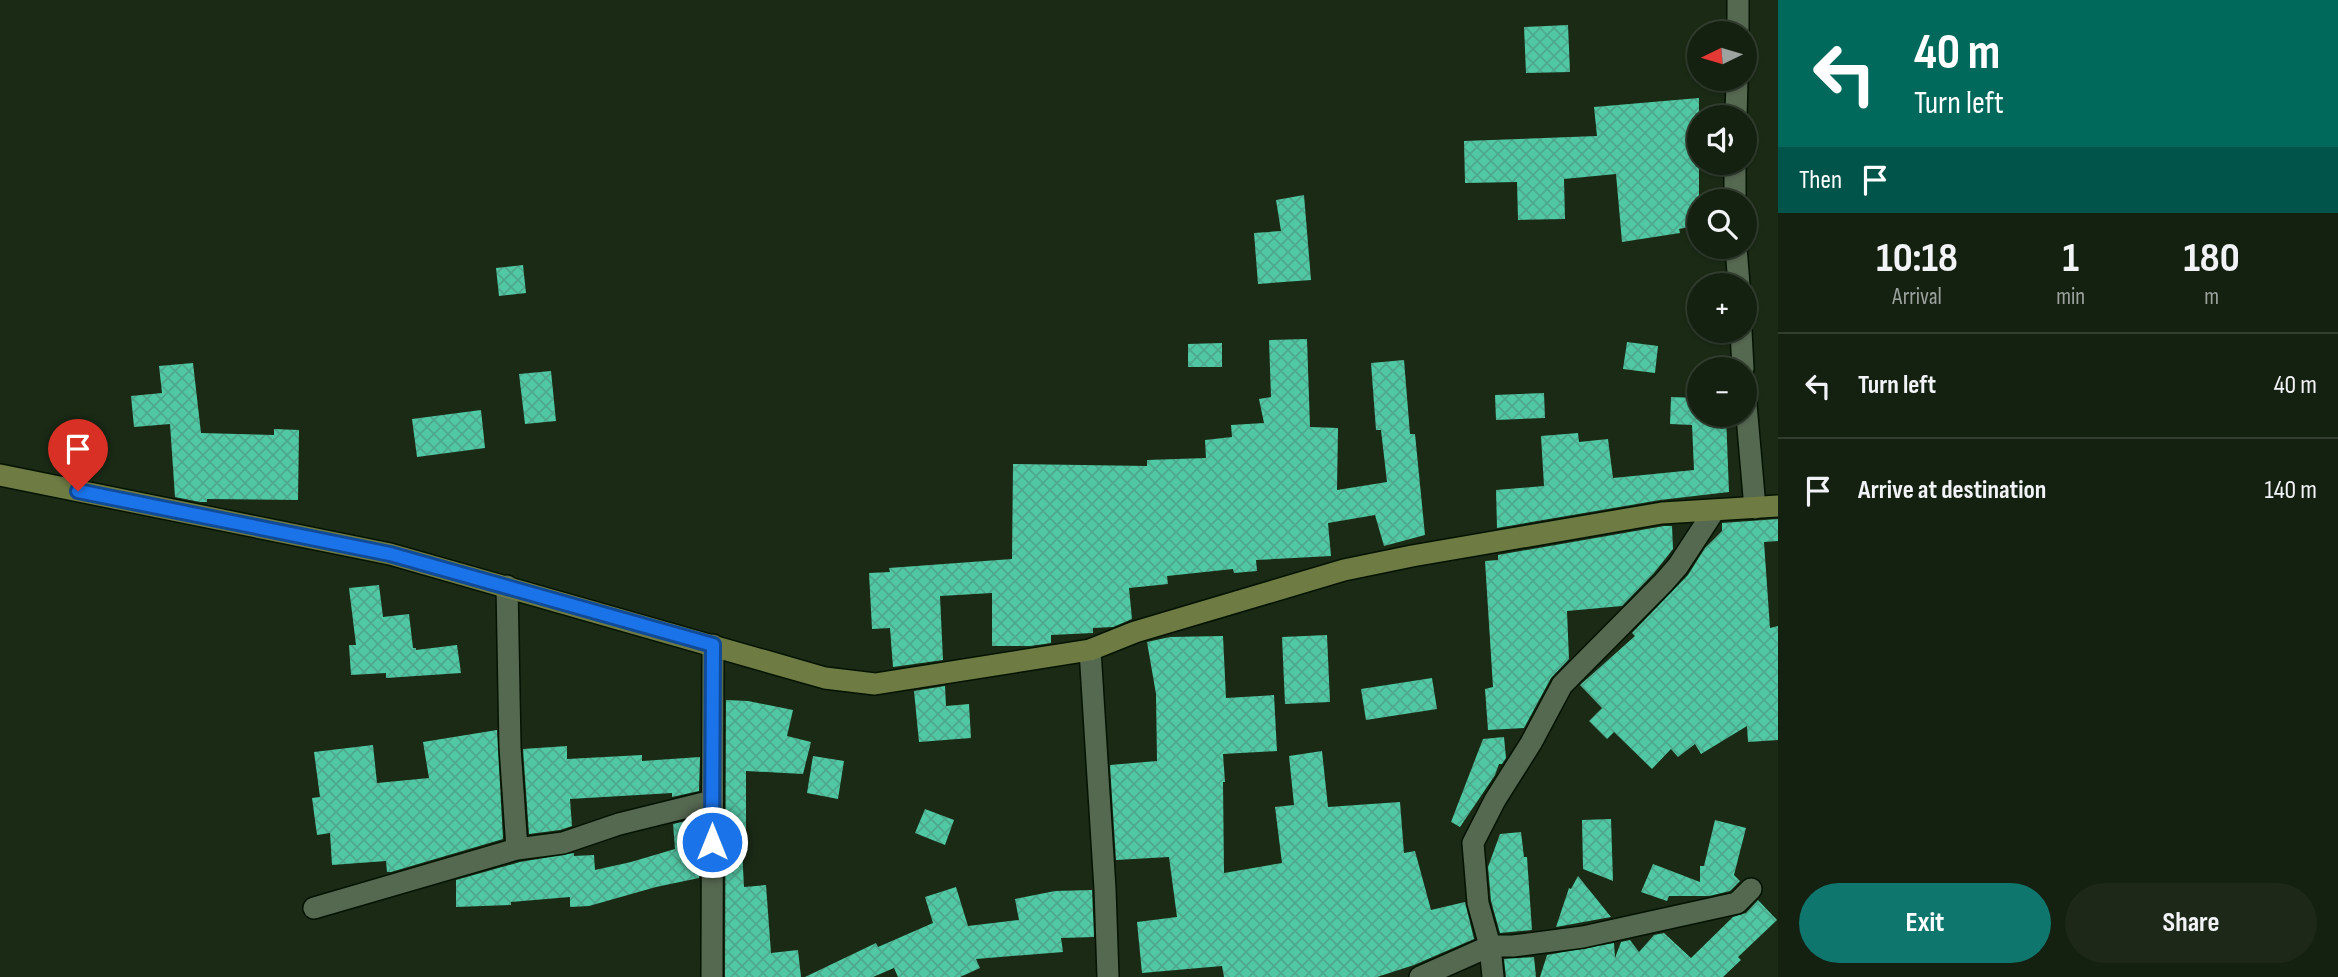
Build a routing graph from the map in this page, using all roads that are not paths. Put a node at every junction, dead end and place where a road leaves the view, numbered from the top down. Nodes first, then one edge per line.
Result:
1 (1738, 0) edge
2 (1738, 21) edge
3 (1748, 427) edge
4 (0, 475) edge
5 (1778, 506) edge
6 (1755, 508) junction
7 (1714, 511) junction
8 (507, 586) junction
9 (713, 645) junction
10 (1090, 650) junction
11 (712, 801) junction
12 (517, 849) junction
13 (1751, 889) dead end
14 (314, 908) dead end
15 (1490, 946) junction
16 (712, 977) edge
17 (1108, 977) edge
18 (1420, 977) edge
19 (1493, 977) edge

1 - 2 street
3 - 6 street
4 - 8 street
5 - 6 street
6 - 7 street
7 - 10 street
7 - 15 street
8 - 9 street
8 - 12 street
9 - 10 street
9 - 11 street
10 - 17 street
11 - 12 street
11 - 16 street
12 - 14 street
13 - 15 street
15 - 18 street
15 - 19 street

